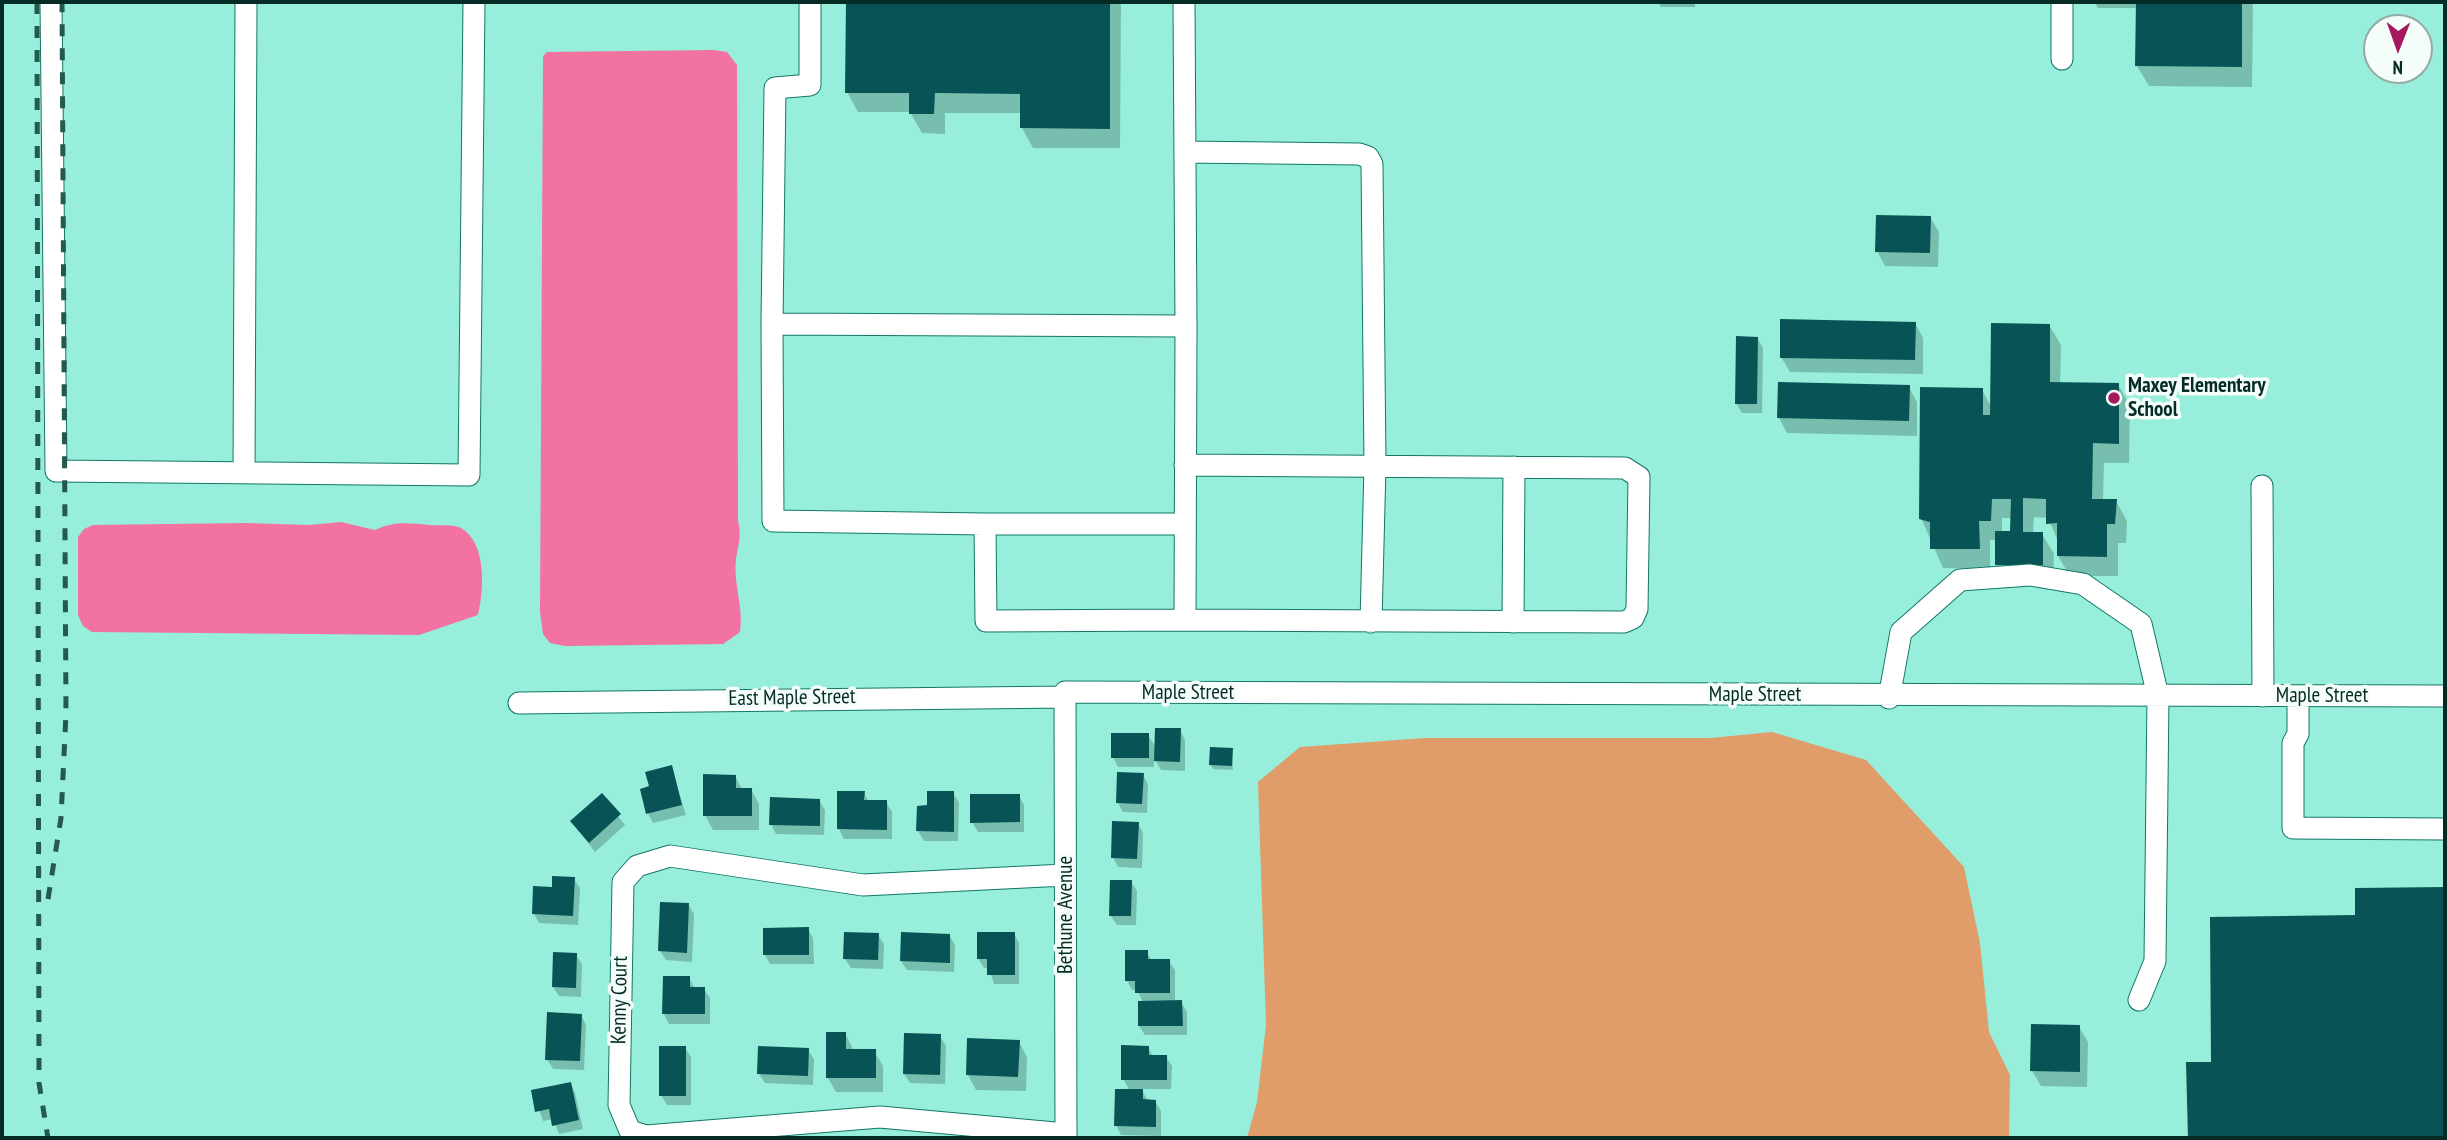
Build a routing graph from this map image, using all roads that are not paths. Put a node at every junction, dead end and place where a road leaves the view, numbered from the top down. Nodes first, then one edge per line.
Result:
1 (51, 2) edge
2 (246, 2) edge
3 (474, 2) edge
4 (802, 2) edge
5 (810, 2) edge
6 (1184, 2) edge
7 (2062, 2) edge
8 (2062, 59) dead end
9 (1185, 152) junction
10 (772, 324) junction
11 (1186, 326) junction
12 (1185, 465) junction
13 (1375, 466) junction
14 (1514, 467) junction
15 (244, 472) junction
16 (2262, 486) dead end
17 (985, 524) junction
18 (1185, 524) junction
19 (1185, 620) junction
20 (1371, 622) junction
21 (1513, 622) junction
22 (1065, 695) junction
23 (2158, 696) junction
24 (2263, 696) junction
25 (2298, 696) junction
26 (2445, 696) edge
27 (1890, 697) junction
28 (519, 703) dead end
29 (2445, 829) edge
30 (1065, 875) junction
31 (2139, 1000) dead end
32 (1066, 1136) edge

1 - 15 street
2 - 15 street
3 - 15 street
4 - 5 street
5 - 10 street
6 - 9 street
7 - 8 street
9 - 11 street
9 - 13 street
10 - 11 street
10 - 17 street
11 - 12 street
12 - 13 street
12 - 18 street
13 - 14 street
13 - 20 street
14 - 21 street
14 - 21 street
16 - 24 street
17 - 18 street
17 - 19 street
18 - 19 street
19 - 20 street
20 - 21 street
22 - 27 street, Maple Street
22 - 28 street, East Maple Street
22 - 30 street, Bethune Avenue
23 - 24 street, Maple Street
23 - 27 street, Maple Street
23 - 27 street
23 - 31 street
24 - 25 street, Maple Street
25 - 26 street, Maple Street
25 - 29 street
30 - 32 street, Bethune Avenue
30 - 32 street, Kenny Court

